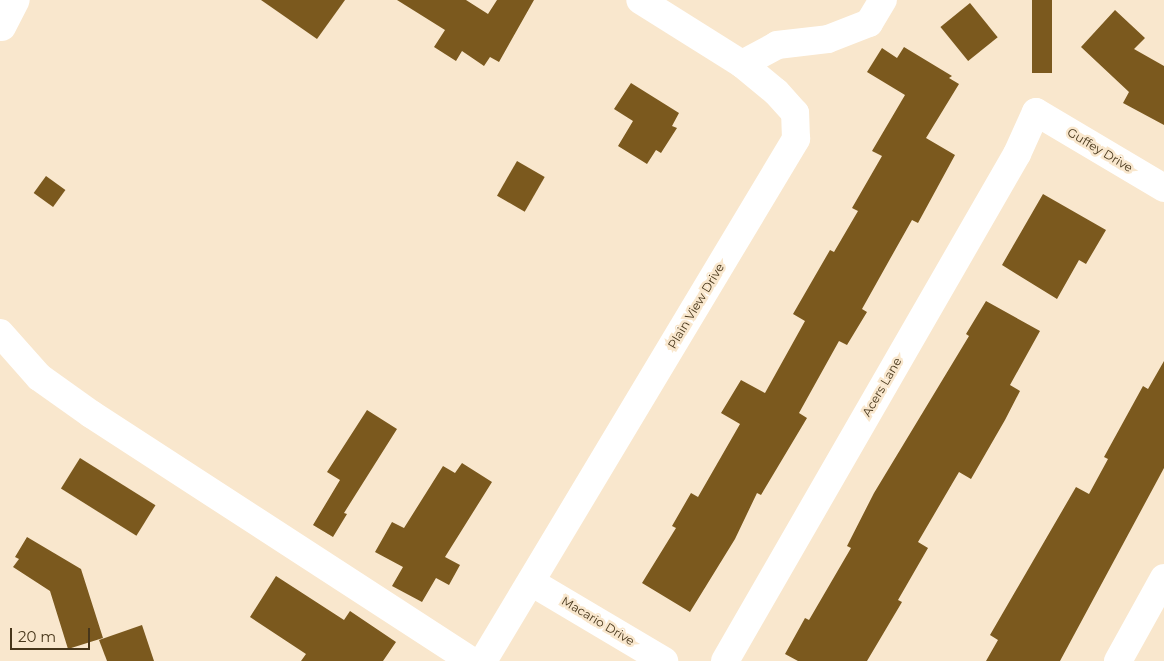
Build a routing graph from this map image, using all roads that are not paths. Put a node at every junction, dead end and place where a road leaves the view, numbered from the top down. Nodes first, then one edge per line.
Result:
1 (16, 0) edge
2 (640, 0) edge
3 (882, 0) edge
4 (2, 27) dead end
5 (742, 64) junction
6 (1036, 112) joint
7 (1164, 188) edge
8 (0, 333) edge
9 (1164, 578) edge
10 (531, 582) junction
11 (471, 661) edge
12 (483, 661) edge
13 (664, 661) edge
14 (725, 661) edge
15 (1118, 661) edge

1 - 4 street
2 - 5 street, Plain View Drive
3 - 5 street
5 - 10 street, Plain View Drive
6 - 7 street, Guffey Drive
6 - 14 street, Acers Lane
8 - 11 street
9 - 15 street
10 - 12 street, Plain View Drive
10 - 13 street, Macario Drive

